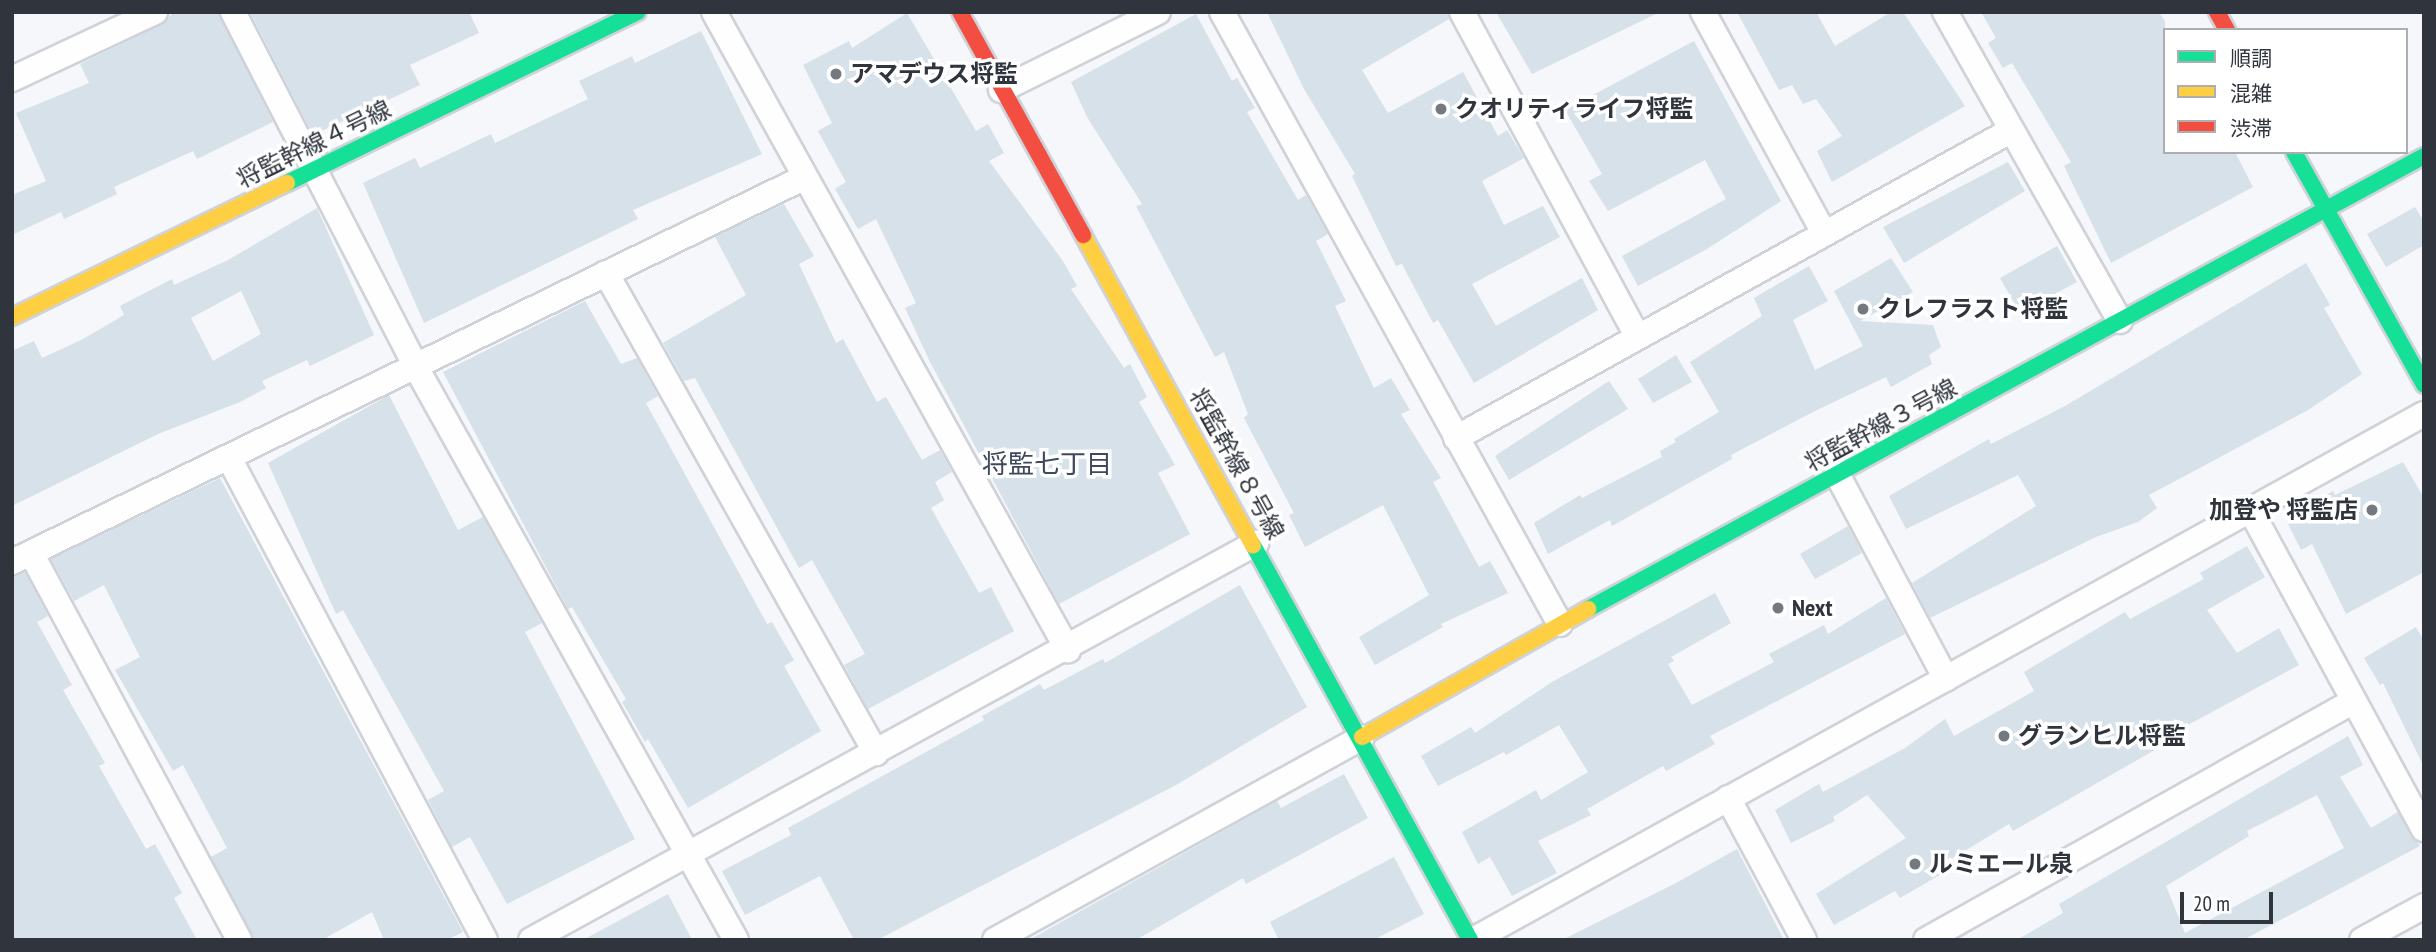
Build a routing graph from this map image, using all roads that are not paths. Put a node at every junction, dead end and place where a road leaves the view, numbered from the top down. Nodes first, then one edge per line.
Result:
1 (155, 12) edge
2 (233, 12) edge
3 (637, 12) edge
4 (714, 12) edge
5 (960, 12) edge
6 (1158, 12) edge
7 (1222, 12) edge
8 (1462, 12) edge
9 (1703, 12) edge
10 (1945, 12) edge
11 (2217, 12) edge
12 (2226, 28) edge
13 (12, 79) edge
14 (1001, 90) junction
15 (2010, 131) junction
16 (2295, 154) edge
17 (2424, 156) edge
18 (316, 168) junction
19 (803, 178) junction
20 (2325, 209) junction
21 (1824, 233) junction
22 (606, 273) junction
23 (12, 317) edge
24 (2120, 321) junction
25 (1637, 336) junction
26 (417, 369) junction
27 (2424, 385) edge
28 (2424, 414) edge
29 (1456, 438) junction
30 (229, 458) junction
31 (1837, 474) junction
32 (2251, 511) junction
33 (1256, 543) junction
34 (22, 557) edge
35 (1560, 624) junction
36 (1068, 650) junction
37 (1946, 679) junction
38 (2353, 701) junction
39 (1362, 737) junction
40 (876, 753) junction
41 (1728, 799) junction
42 (2424, 829) edge
43 (689, 854) junction
44 (2424, 906) edge
45 (239, 940) edge
46 (485, 940) edge
47 (531, 940) edge
48 (736, 940) edge
49 (995, 940) edge
50 (1471, 940) edge
51 (1804, 940) edge
52 (1926, 940) edge
53 (2362, 940) edge

1 - 13 street
2 - 18 street
3 - 18 street, 将監幹線４号線
4 - 19 street
5 - 14 street, 将監幹線８号線
6 - 14 street
7 - 29 street
8 - 25 street
9 - 21 street
10 - 15 street
11 - 12 street
14 - 33 street, 将監幹線８号線
15 - 21 street
15 - 24 street
16 - 20 street
17 - 20 street, 将監幹線３号線
18 - 23 street, 将監幹線４号線
18 - 26 street
19 - 22 street
19 - 36 street
20 - 24 street, 将監幹線３号線
20 - 27 street
21 - 25 street
22 - 26 street
22 - 40 street
24 - 31 street, 将監幹線３号線
25 - 29 street
26 - 30 street
26 - 43 street
28 - 32 street
29 - 35 street
30 - 34 street
30 - 46 street
31 - 35 street, 将監幹線３号線
31 - 37 street
32 - 37 street
32 - 38 street
33 - 36 street
33 - 39 street, 将監幹線８号線
34 - 45 street
35 - 39 street, 将監幹線３号線
36 - 40 street
37 - 41 street
38 - 42 street
38 - 52 street
39 - 49 street
39 - 50 street, 将監幹線８号線
40 - 43 street
41 - 50 street
41 - 51 street
43 - 47 street
43 - 48 street
44 - 53 street

